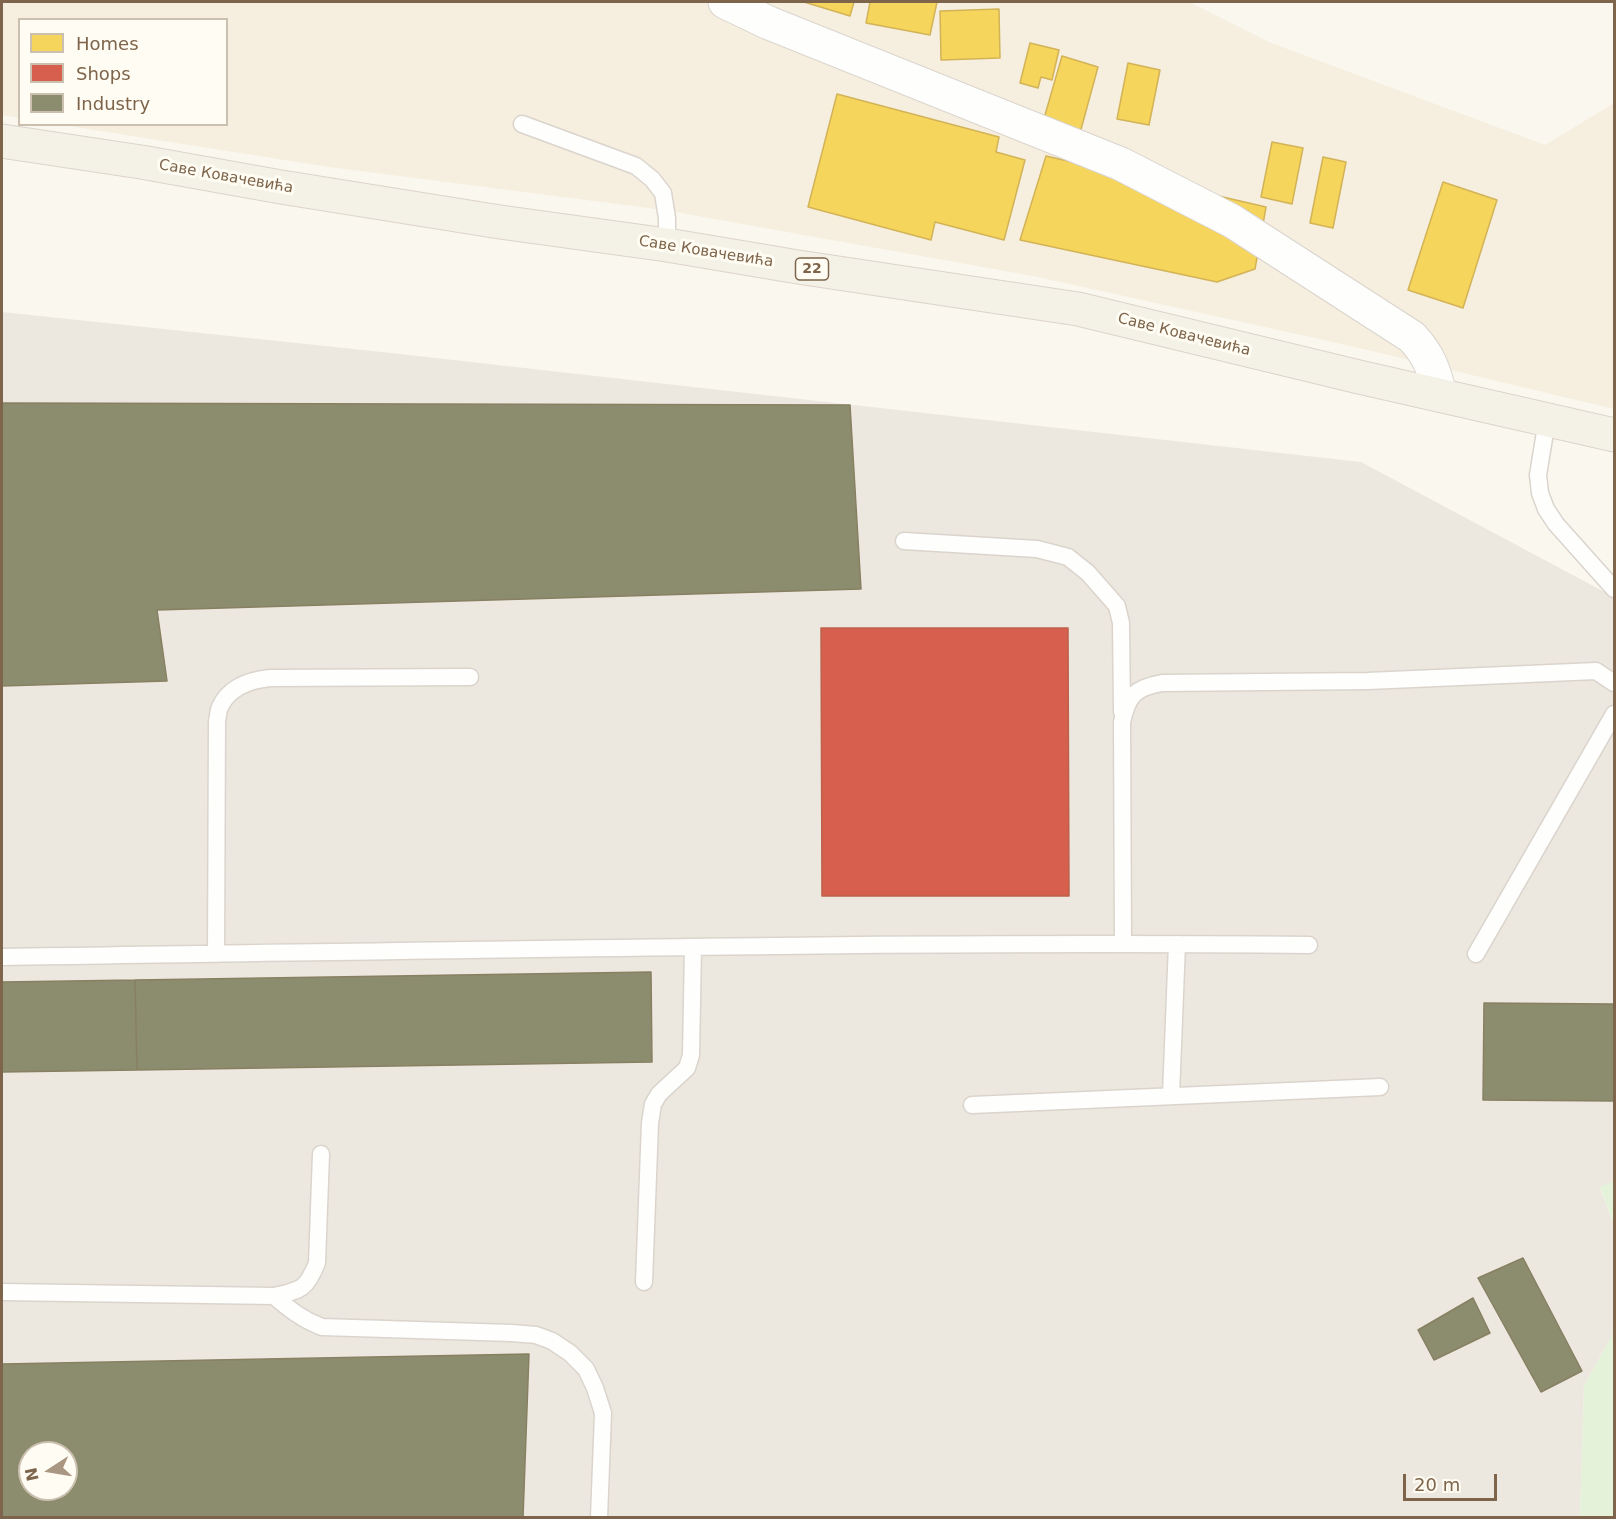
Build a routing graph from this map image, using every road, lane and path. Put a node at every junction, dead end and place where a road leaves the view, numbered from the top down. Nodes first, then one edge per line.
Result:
1 (725, 2) edge
2 (522, 124) dead end
3 (2, 141) edge
4 (667, 245) junction
5 (1440, 395) junction
6 (1547, 420) junction
7 (1614, 435) edge
8 (904, 541) dead end
9 (1614, 589) edge
10 (470, 677) dead end
11 (1614, 683) edge
12 (1614, 714) edge
13 (1122, 722) junction
14 (1123, 944) junction
15 (1177, 944) junction
16 (1309, 945) dead end
17 (693, 947) junction
18 (216, 954) junction
19 (1476, 954) dead end
20 (2, 957) edge
21 (1380, 1087) dead end
22 (1171, 1095) junction
23 (972, 1105) dead end
24 (321, 1154) dead end
25 (644, 1282) dead end
26 (2, 1292) edge
27 (274, 1296) junction
28 (599, 1518) edge

1 - 5 street
2 - 4 lane
3 - 4 main road, Саве Ковачевића / 22
4 - 5 main road, Саве Ковачевића / 22
5 - 6 main road, Саве Ковачевића / 22
6 - 7 main road, Саве Ковачевића / 22
6 - 9 lane
8 - 13 lane
10 - 18 lane
11 - 13 lane
12 - 19 lane
13 - 14 lane
14 - 15 lane
14 - 17 lane
15 - 16 lane
15 - 22 lane
17 - 18 lane
17 - 25 lane
18 - 20 lane
21 - 22 lane
22 - 23 lane
24 - 27 lane
26 - 27 lane
27 - 28 lane

